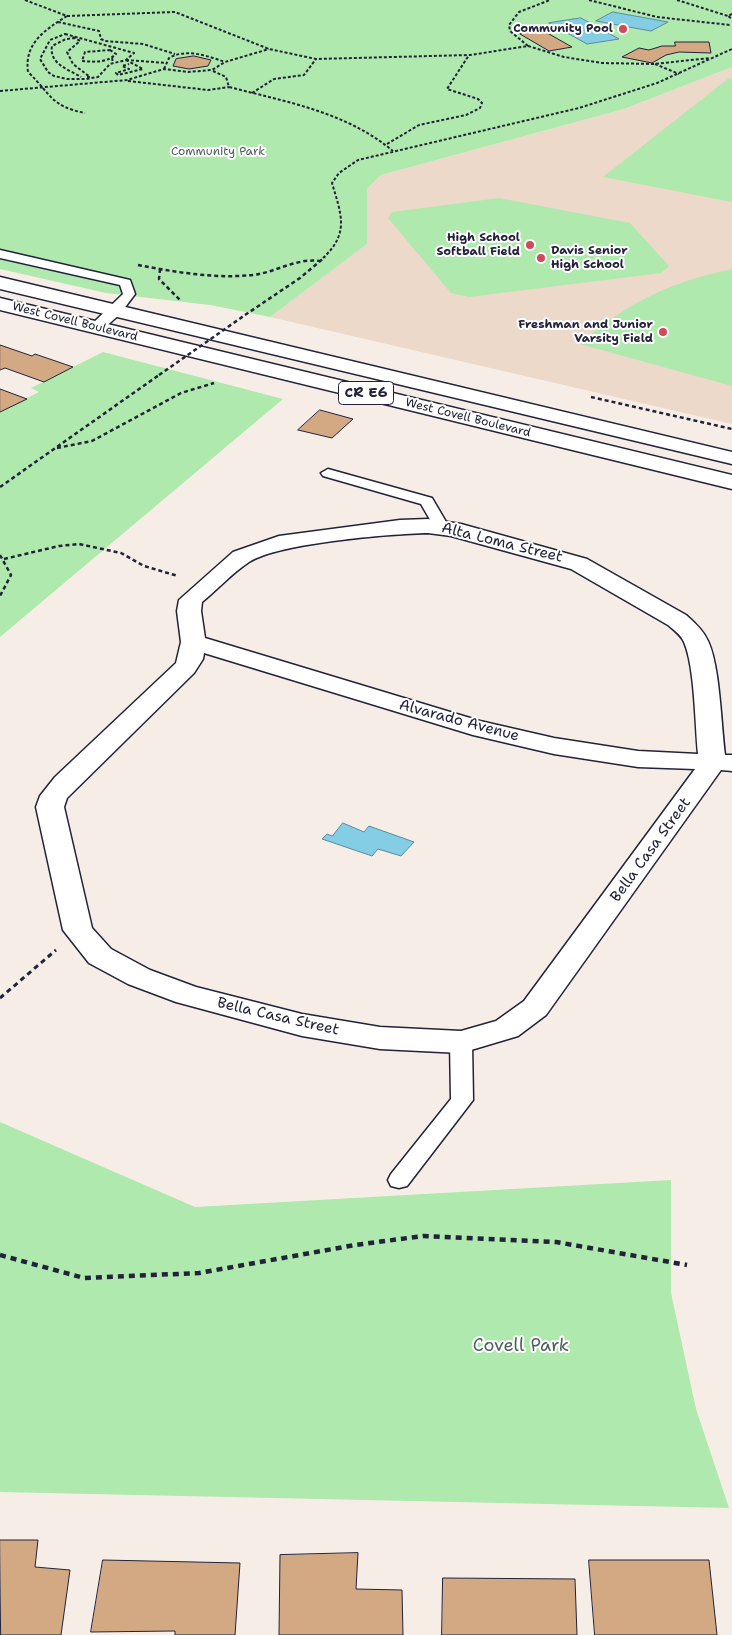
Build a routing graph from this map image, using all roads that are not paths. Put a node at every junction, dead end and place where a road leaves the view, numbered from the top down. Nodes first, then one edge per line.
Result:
1 (0, 254) edge
2 (0, 283) edge
3 (0, 304) edge
4 (115, 311) junction
5 (97, 327) junction
6 (732, 458) edge
7 (328, 473) dead end
8 (732, 482) edge
9 (441, 527) junction
10 (193, 642) junction
11 (722, 762) edge
12 (461, 1042) junction
13 (399, 1180) dead end

1 - 4 lane
2 - 4 street, West Covell Boulevard / CR E6
3 - 5 street, West Covell Boulevard / CR E6
4 - 5 lane
4 - 6 street, West Covell Boulevard / CR E6
5 - 8 street, West Covell Boulevard / CR E6
7 - 9 lane
9 - 10 street, Alta Loma Street
9 - 11 street, Alta Loma Street
10 - 11 street, Alvarado Avenue
10 - 12 street, Bella Casa Street
11 - 12 street, Bella Casa Street
12 - 13 lane

